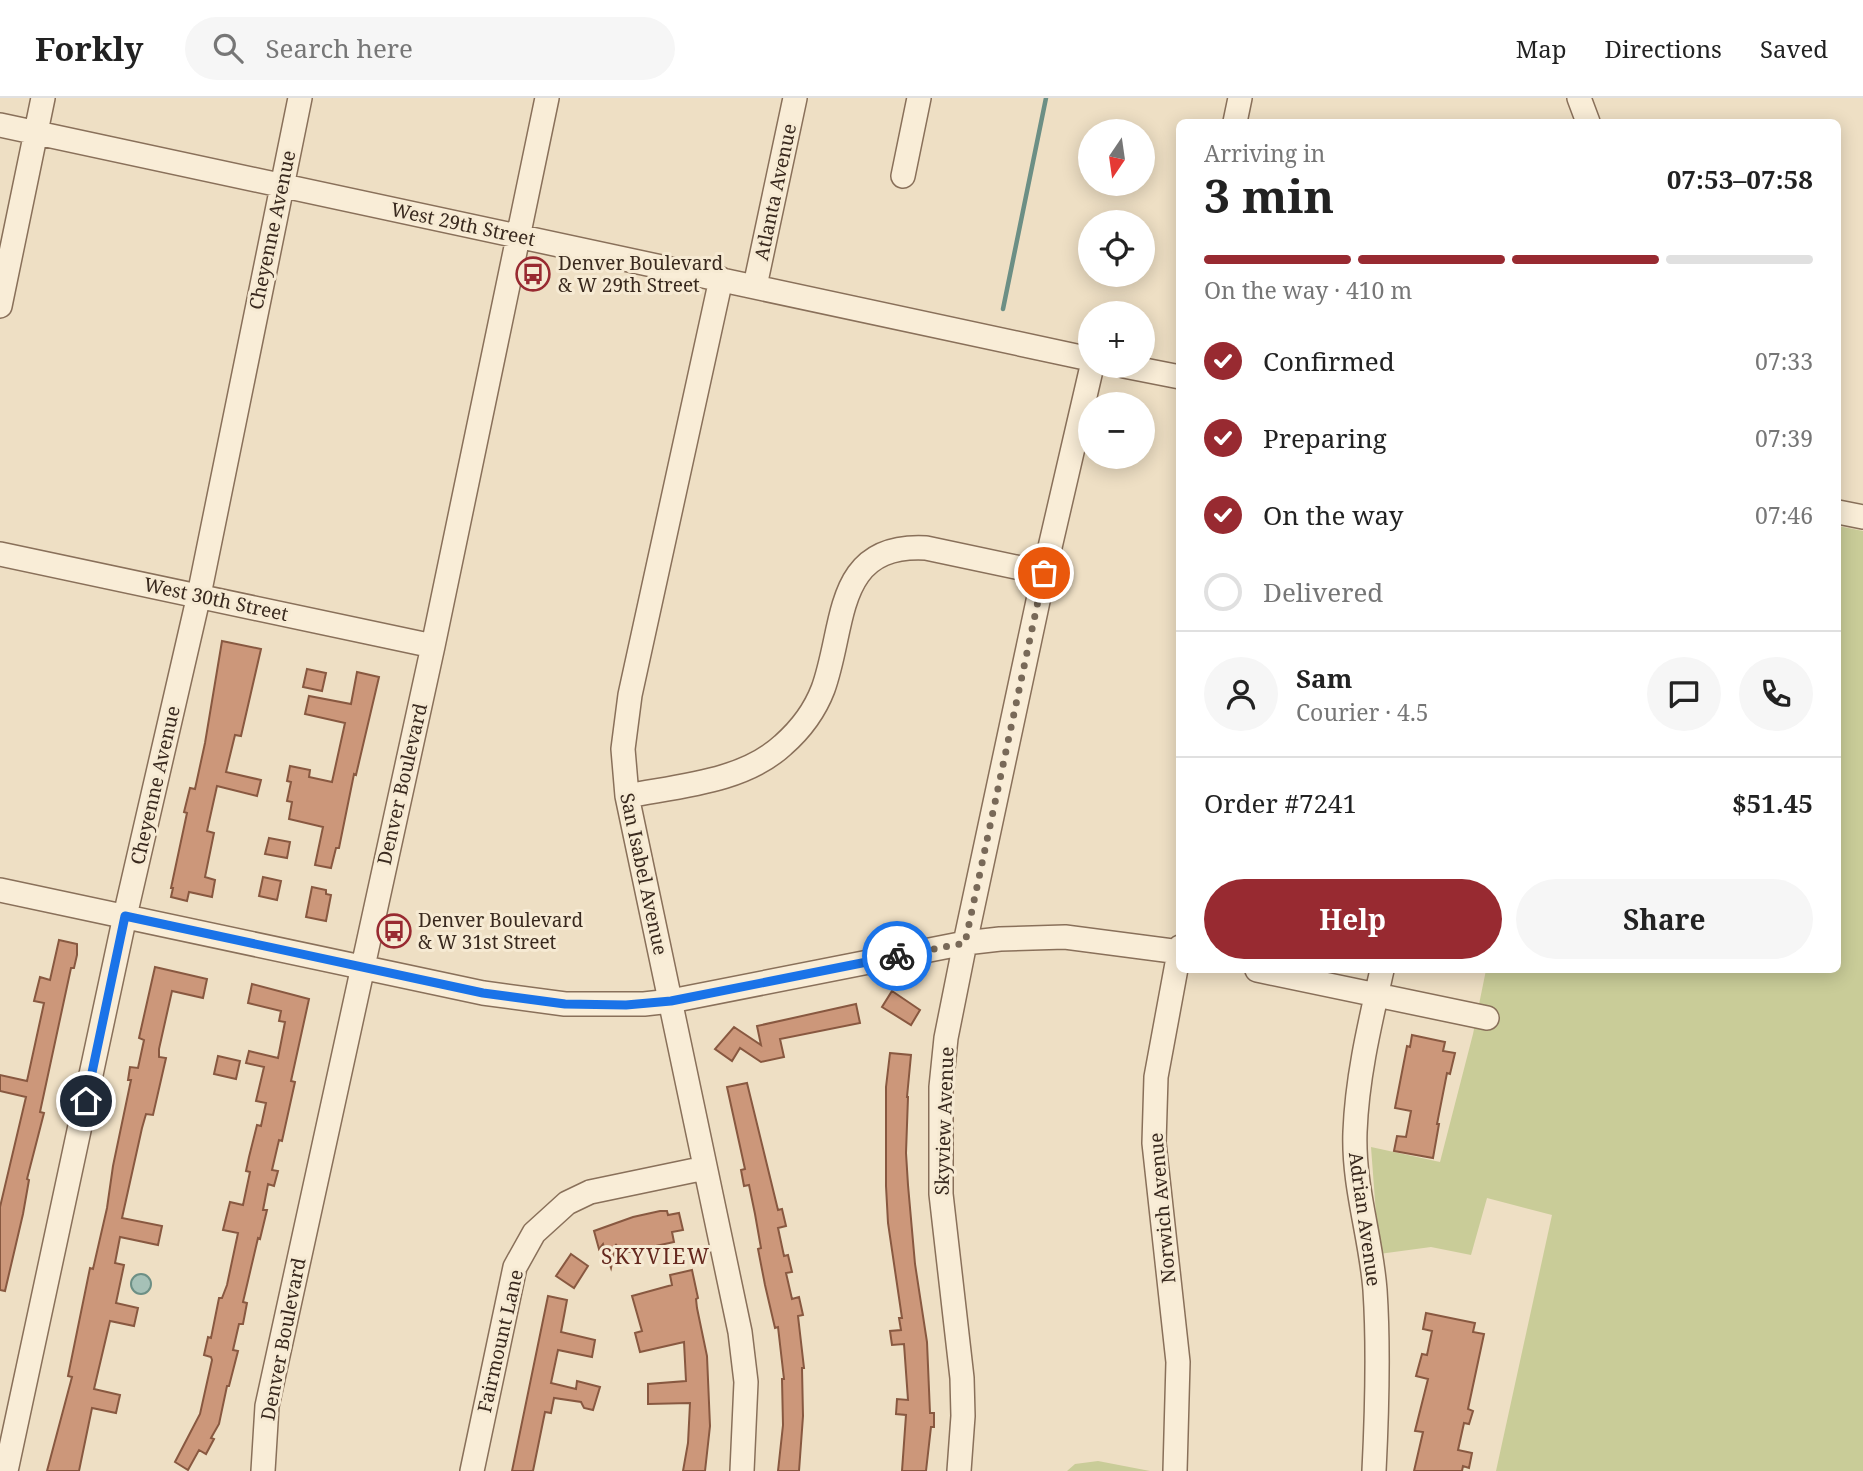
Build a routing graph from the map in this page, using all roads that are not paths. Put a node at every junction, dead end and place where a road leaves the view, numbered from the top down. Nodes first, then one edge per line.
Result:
1 (43, 98) edge
2 (300, 98) edge
3 (547, 98) edge
4 (795, 98) edge
5 (919, 98) edge
6 (1240, 98) edge
7 (1579, 98) edge
8 (1236, 119) edge
9 (1587, 119) edge
10 (0, 125) edge
11 (36, 133) junction
12 (902, 176) dead end
13 (281, 186) junction
14 (517, 235) junction
15 (721, 279) junction
16 (755, 286) junction
17 (0, 306) edge
18 (1078, 356) edge
19 (1155, 372) edge
20 (1176, 376) edge
21 (1089, 378) edge
22 (1841, 513) edge
23 (1863, 517) edge
24 (0, 554) edge
25 (1044, 573) junction
26 (199, 595) junction
27 (433, 646) junction
28 (627, 796) junction
29 (0, 890) edge
30 (125, 916) junction
31 (965, 943) junction
32 (1176, 950) edge
33 (361, 966) junction
34 (1176, 967) edge
35 (1271, 973) edge
36 (1381, 973) edge
37 (1376, 996) junction
38 (671, 1001) junction
39 (1487, 1018) dead end
40 (705, 1168) junction
41 (6, 1471) edge
42 (263, 1471) edge
43 (472, 1471) edge
44 (742, 1471) edge
45 (959, 1471) edge
46 (1175, 1471) edge
47 (1374, 1471) edge

1 - 11 street
2 - 13 street, Cheyenne Avenue
3 - 14 street, Denver Boulevard
4 - 16 street, Atlanta Avenue
5 - 12 street
6 - 8 street
7 - 9 street
10 - 11 street, West 29th Street
11 - 13 street, West 29th Street
11 - 17 street
13 - 14 street, West 29th Street
13 - 26 street, Cheyenne Avenue
14 - 15 street, West 29th Street
14 - 27 street, Denver Boulevard
15 - 16 street, West 29th Street
15 - 28 street, San Isabel Avenue
16 - 18 street, West 29th Street
19 - 20 street
21 - 25 street, Skyview Avenue
22 - 23 street
24 - 26 street, West 30th Street
25 - 28 street
25 - 31 street, Skyview Avenue
26 - 27 street, West 30th Street
26 - 30 street, Cheyenne Avenue
27 - 33 street, Denver Boulevard
28 - 38 street, San Isabel Avenue
29 - 30 street
30 - 33 street
30 - 41 street, Cheyenne Avenue
31 - 32 street
31 - 38 street
31 - 45 street, Skyview Avenue
33 - 38 street
33 - 42 street, Denver Boulevard
34 - 46 street, Norwich Avenue
35 - 37 street
36 - 37 street, Adrian Avenue
37 - 39 street
37 - 47 street, Adrian Avenue
38 - 40 street, San Isabel Avenue
40 - 43 street, Fairmount Lane
40 - 44 street, San Isabel Avenue

